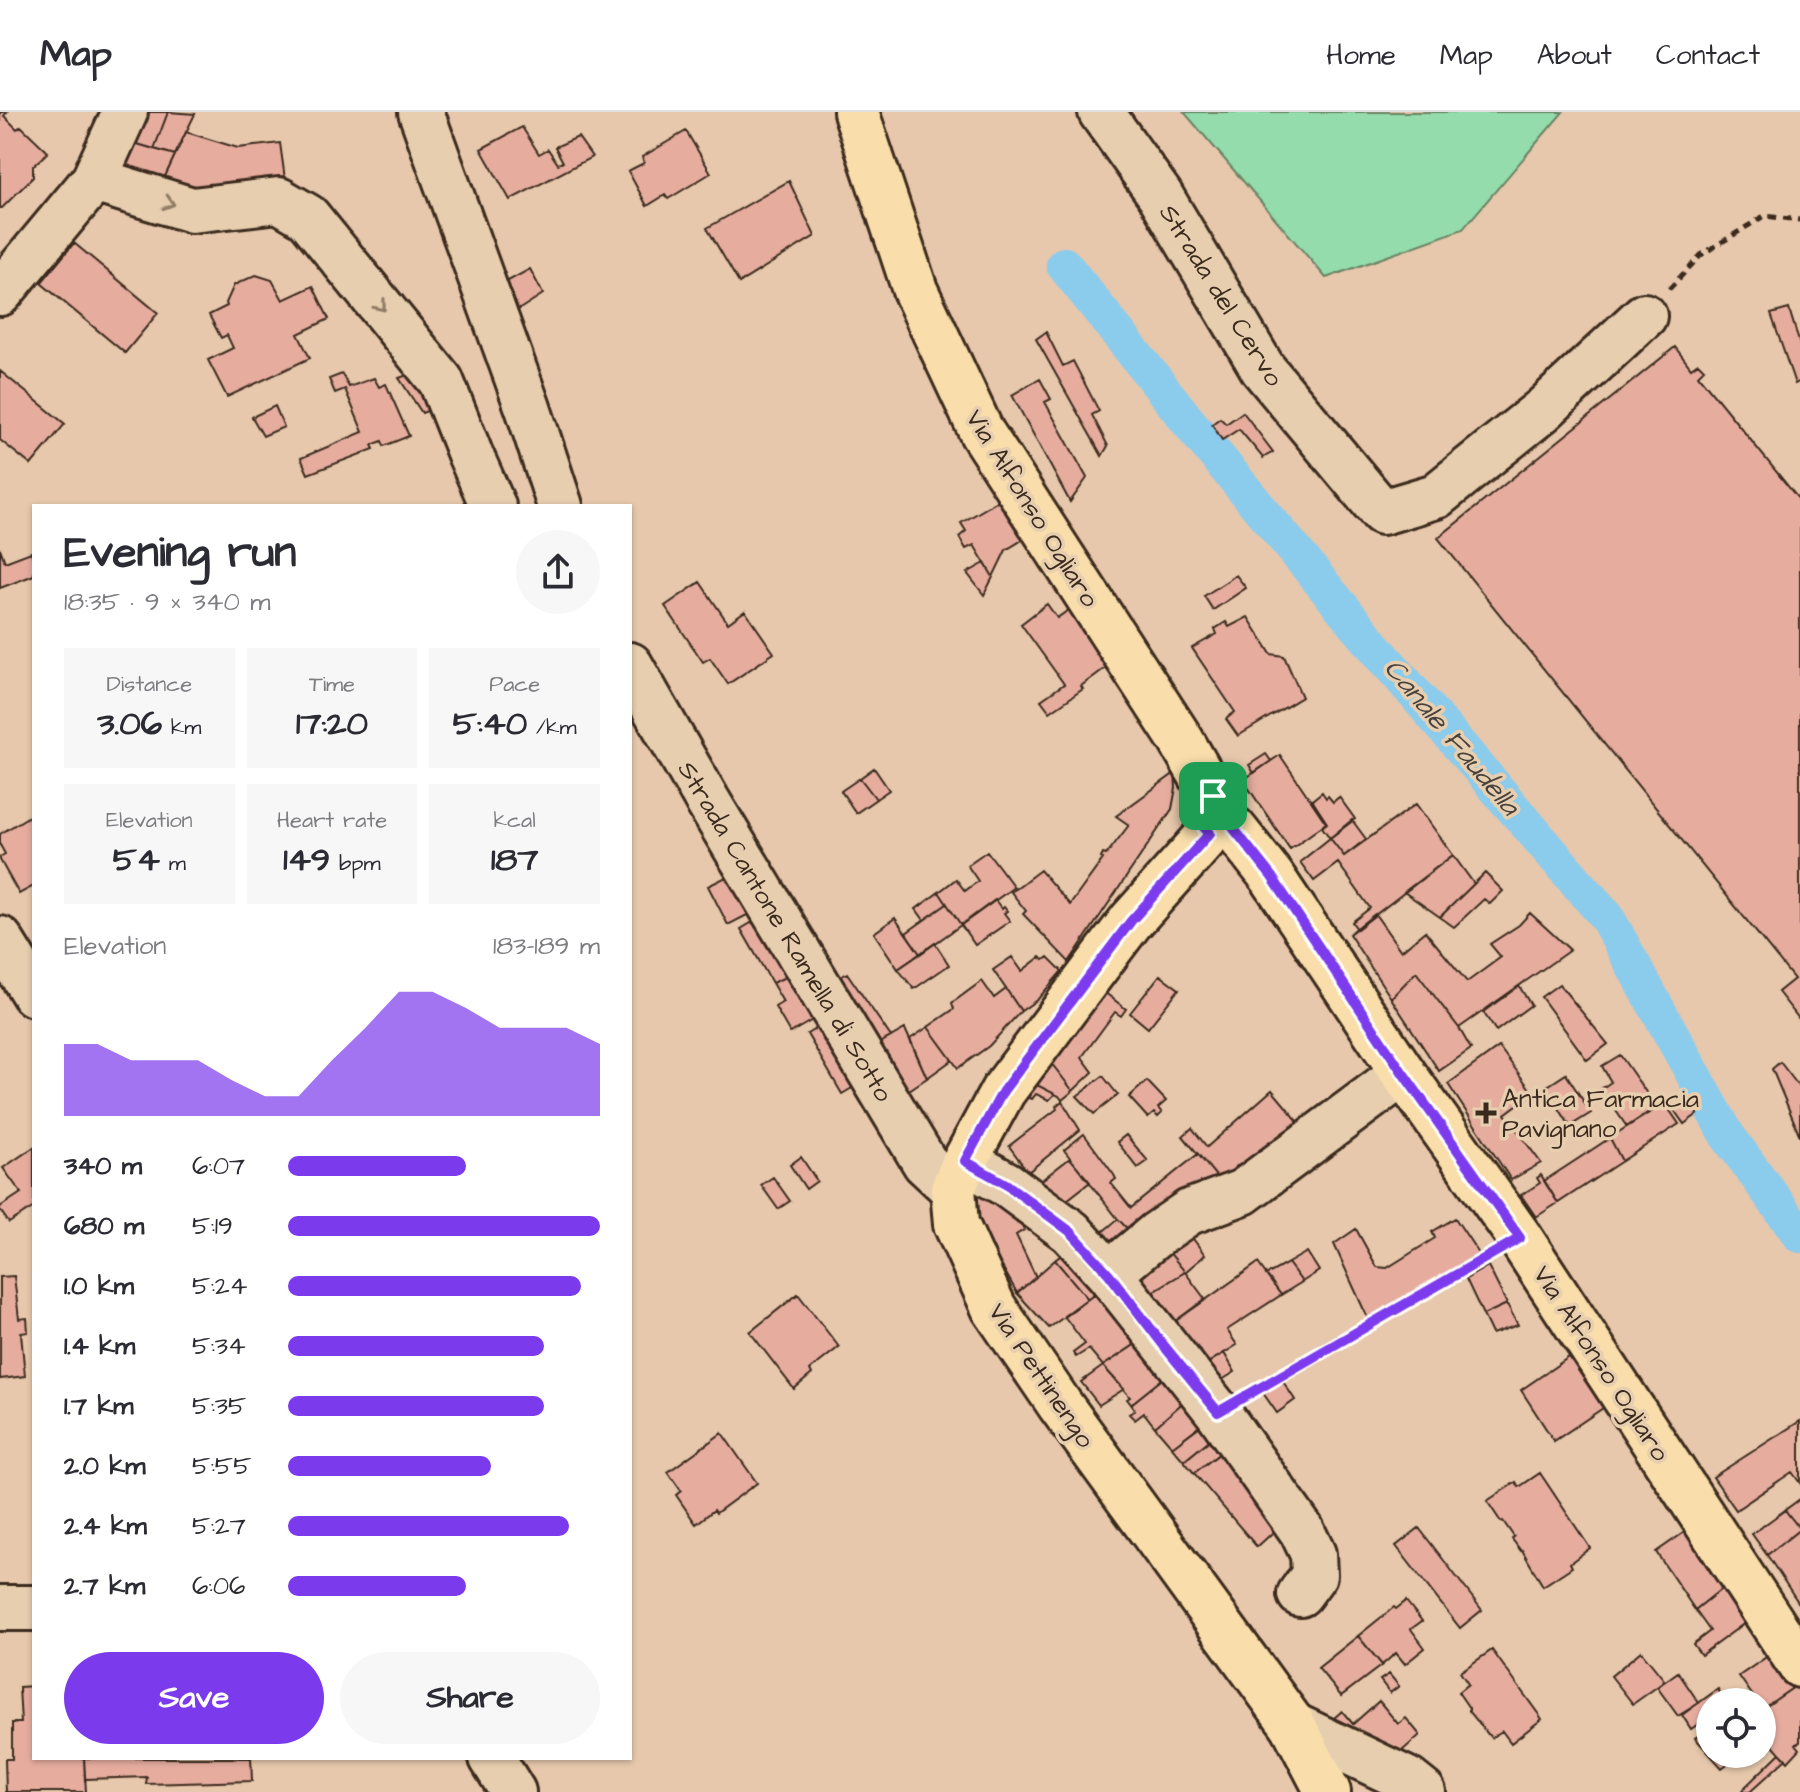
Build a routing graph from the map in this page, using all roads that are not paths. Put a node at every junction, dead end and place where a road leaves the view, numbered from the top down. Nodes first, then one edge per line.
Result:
1 (125, 112) edge
2 (421, 112) edge
3 (856, 112) edge
4 (1101, 112) edge
5 (94, 180) junction
6 (0, 293) edge
7 (1644, 316) road end
8 (492, 504) edge
9 (559, 504) edge
10 (632, 669) edge
11 (632, 728) edge
12 (707, 800) junction
13 (1219, 820) junction
14 (0, 939) edge
15 (32, 991) edge
16 (1403, 1073) junction
17 (959, 1175) junction
18 (1109, 1274) junction
19 (1300, 1594) dead end
20 (0, 1608) edge
21 (32, 1608) edge
22 (1800, 1665) edge
23 (1293, 1725) junction
24 (493, 1760) edge
25 (513, 1792) edge
26 (1328, 1792) edge
27 (1423, 1792) edge

1 - 5 street
2 - 9 street
3 - 13 main road, Via Alfonso Ogliaro
4 - 7 street, Strada del Cervo
5 - 6 street
5 -> 8 street
10 - 12 street, Strada Cantone Ramella di Sotto
11 - 12 street
12 - 17 street, Strada Cantone Ramella di Sotto
13 - 16 main road, Via Alfonso Ogliaro
13 - 17 main road
14 - 15 street
16 - 18 street
16 - 22 main road, Via Alfonso Ogliaro
17 - 18 street, Strada Cantone Ramella di Sotto
17 - 23 main road, Via Pettinengo
18 - 19 street, Strada Cantone Ramella di Sotto
20 - 21 street
23 - 26 main road, Via Pettinengo
23 - 27 street
24 - 25 street

